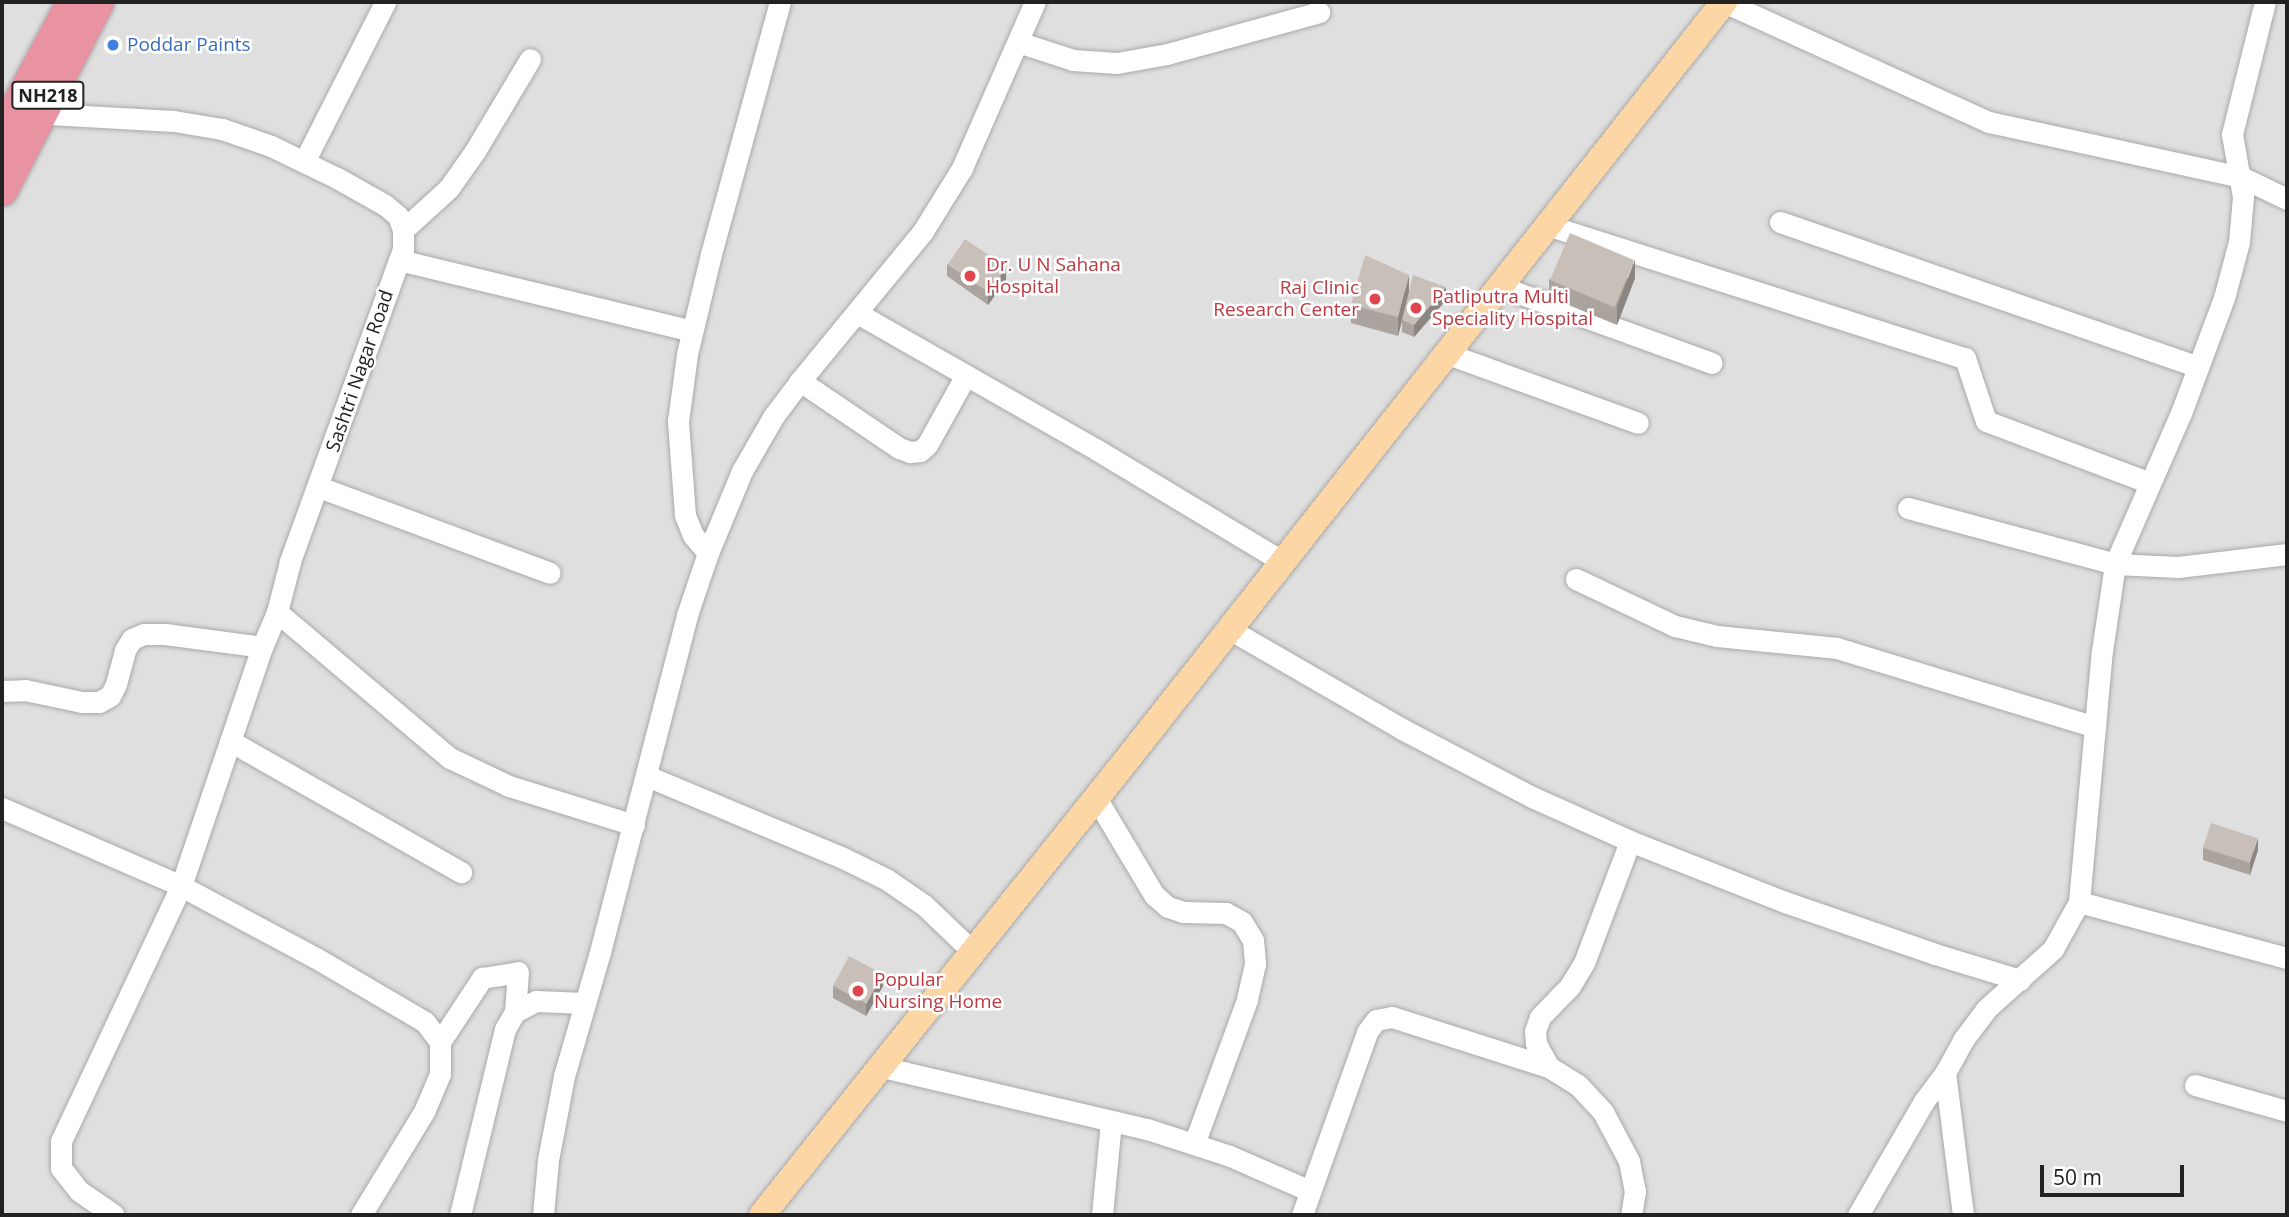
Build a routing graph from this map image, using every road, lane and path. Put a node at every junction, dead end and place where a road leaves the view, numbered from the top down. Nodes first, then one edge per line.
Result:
1 (74, 2) edge
2 (98, 2) edge
3 (385, 2) edge
4 (780, 2) edge
5 (1035, 2) edge
6 (1724, 2) edge
7 (2264, 2) edge
8 (1319, 12) dead end
9 (1018, 42) junction
10 (530, 59) dead end
11 (14, 117) edge
12 (305, 160) junction
13 (2241, 177) junction
14 (2, 190) edge
15 (2287, 199) edge
16 (1780, 222) dead end
17 (1547, 225) junction
18 (403, 230) junction
19 (399, 260) junction
20 (1499, 286) junction
21 (857, 313) junction
22 (692, 331) junction
23 (1445, 353) junction
24 (1712, 363) dead end
25 (2198, 367) junction
26 (966, 376) junction
27 (800, 381) junction
28 (1638, 423) dead end
29 (2150, 483) junction
30 (319, 487) junction
31 (1908, 508) dead end
32 (708, 553) junction
33 (2287, 554) edge
34 (1282, 561) junction
35 (2115, 564) junction
36 (550, 573) dead end
37 (1576, 579) dead end
38 (277, 612) junction
39 (1229, 629) junction
40 (262, 647) junction
41 (2, 691) edge
42 (2095, 727) junction
43 (230, 741) junction
44 (647, 776) junction
45 (1096, 798) junction
46 (2, 808) edge
47 (634, 825) junction
48 (1630, 841) junction
49 (461, 872) dead end
50 (181, 886) junction
51 (2079, 902) junction
52 (972, 951) junction
53 (2287, 958) edge
54 (2020, 980) junction
55 (585, 1003) junction
56 (515, 1012) junction
57 (440, 1042) junction
58 (878, 1066) junction
59 (1549, 1067) junction
60 (1945, 1073) junction
61 (2195, 1085) dead end
62 (2287, 1111) edge
63 (1111, 1121) junction
64 (1194, 1144) junction
65 (1310, 1191) junction
66 (114, 1215) edge
67 (361, 1215) edge
68 (460, 1215) edge
69 (543, 1215) edge
70 (762, 1215) edge
71 (1102, 1215) edge
72 (1301, 1215) edge
73 (1631, 1215) edge
74 (1858, 1215) edge
75 (1963, 1215) edge

1 - 11 highway, NH218
2 - 11 highway, NH218
3 - 12 street
4 - 22 street
5 - 9 street
6 - 13 street
6 - 17 main road
7 - 13 street
8 - 9 street
9 - 21 street
10 - 18 street
11 - 12 street
11 - 14 highway, NH218
12 - 18 street
13 - 15 street
13 - 25 street
16 - 25 street
17 - 20 main road
17 - 29 street
18 - 19 street, Sashtri Nagar Road
19 - 22 street
19 - 30 street, Sashtri Nagar Road
20 - 23 main road
20 - 24 street
21 - 26 street
21 - 27 street
22 - 32 street
23 - 28 street
23 - 34 main road
25 - 29 street
26 - 27 street
26 - 34 street
27 - 32 street
29 - 35 street
30 - 36 street
30 - 38 street, Sashtri Nagar Road
31 - 35 street
32 - 44 street
33 - 35 street
34 - 39 main road
35 - 42 street
37 - 42 street
38 - 40 street, Sashtri Nagar Road
38 - 47 street
39 - 45 main road
39 - 48 street
40 - 41 street
40 - 43 street, Sashtri Nagar Road
42 - 51 street
43 - 49 street
43 - 50 street, Sashtri Nagar Road
44 - 47 street
44 - 52 street
45 - 52 main road
45 - 64 street
46 - 50 street
47 - 55 street
48 - 54 street
48 - 59 street
50 - 57 street
50 - 66 street, Sashtri Nagar Road
51 - 53 street
51 - 54 street
52 - 58 main road
54 - 60 street
55 - 56 street
55 - 69 street
56 - 57 street
56 - 68 street
57 - 67 street
58 - 63 street
58 - 70 main road
59 - 65 street
59 - 73 street
60 - 74 street
60 - 75 street
61 - 62 street
63 - 64 street
63 - 71 street
64 - 65 street
65 - 72 street

